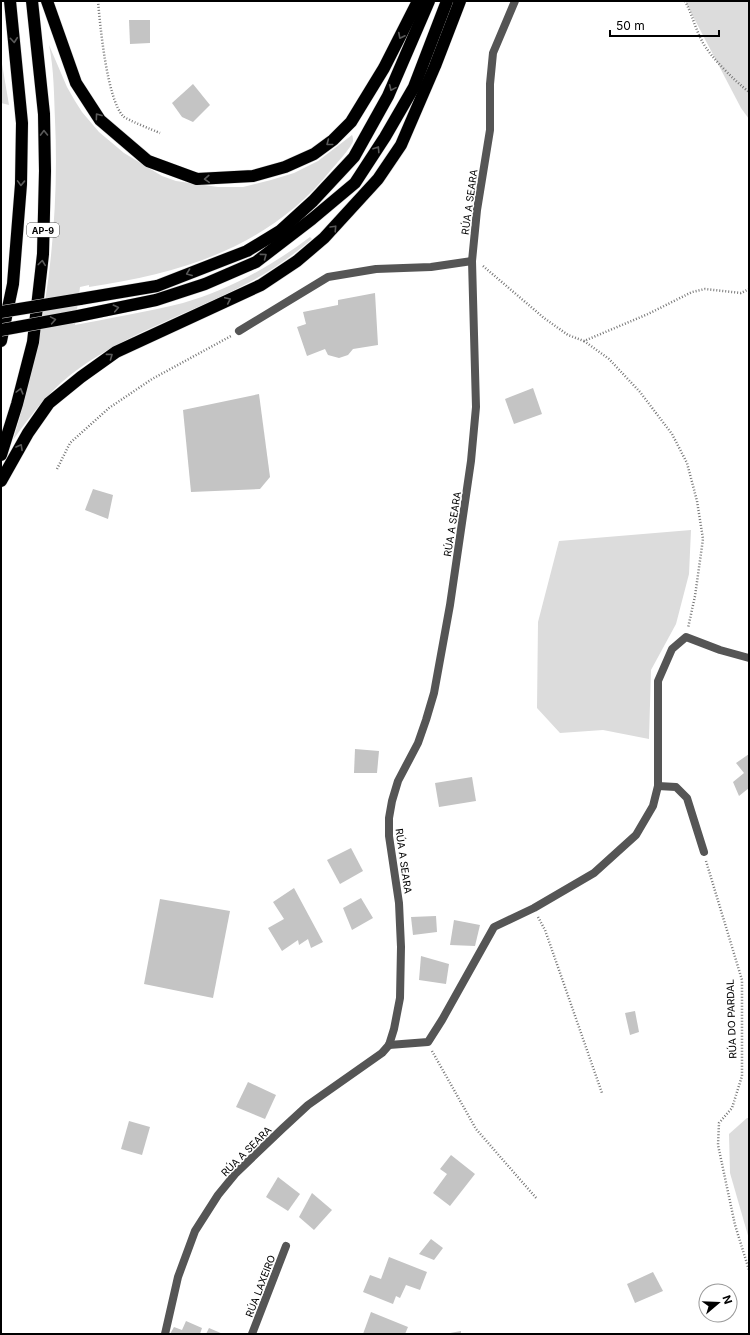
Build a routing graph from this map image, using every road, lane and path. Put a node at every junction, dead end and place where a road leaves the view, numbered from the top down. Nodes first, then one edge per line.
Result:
1 (10, 1) edge
2 (32, 1) edge
3 (47, 1) edge
4 (98, 1) edge
5 (418, 1) edge
6 (429, 1) edge
7 (447, 1) edge
8 (460, 1) edge
9 (515, 1) edge
10 (685, 1) edge
11 (749, 92) edge
12 (160, 133) dead end
13 (472, 261) junction
14 (749, 289) edge
15 (1, 312) edge
16 (1, 330) edge
17 (239, 331) joint
18 (1, 341) edge
19 (584, 341) junction
20 (1, 455) edge
21 (57, 469) dead end
22 (1, 481) edge
23 (686, 637) junction
24 (749, 658) edge
25 (658, 786) junction
26 (704, 852) joint
27 (534, 908) junction
28 (428, 1042) junction
29 (389, 1044) junction
30 (602, 1093) dead end
31 (537, 1198) dead end
32 (286, 1246) dead end
33 (749, 1270) edge
34 (165, 1334) edge
35 (252, 1334) edge

1 -> 18 highway, AP-9
20 -> 2 highway, AP-9
5 -> 3 highway
4 - 12 path
6 -> 15 highway, bridge
16 -> 7 highway, bridge
22 -> 8 highway
9 - 13 street, RÚA A SEARA
10 - 11 path
13 - 17 street
13 - 19 path
13 - 29 street, RÚA A SEARA
14 - 19 path
17 - 21 path
19 - 23 path
23 - 24 street
23 - 25 street
25 - 26 street
25 - 27 street
26 - 33 path, RÚA DO PARDAL
27 - 28 street
27 - 30 path
28 - 29 street
28 - 31 path
29 - 34 street, RÚA A SEARA
32 - 35 street, RÚA LAXEIRO

